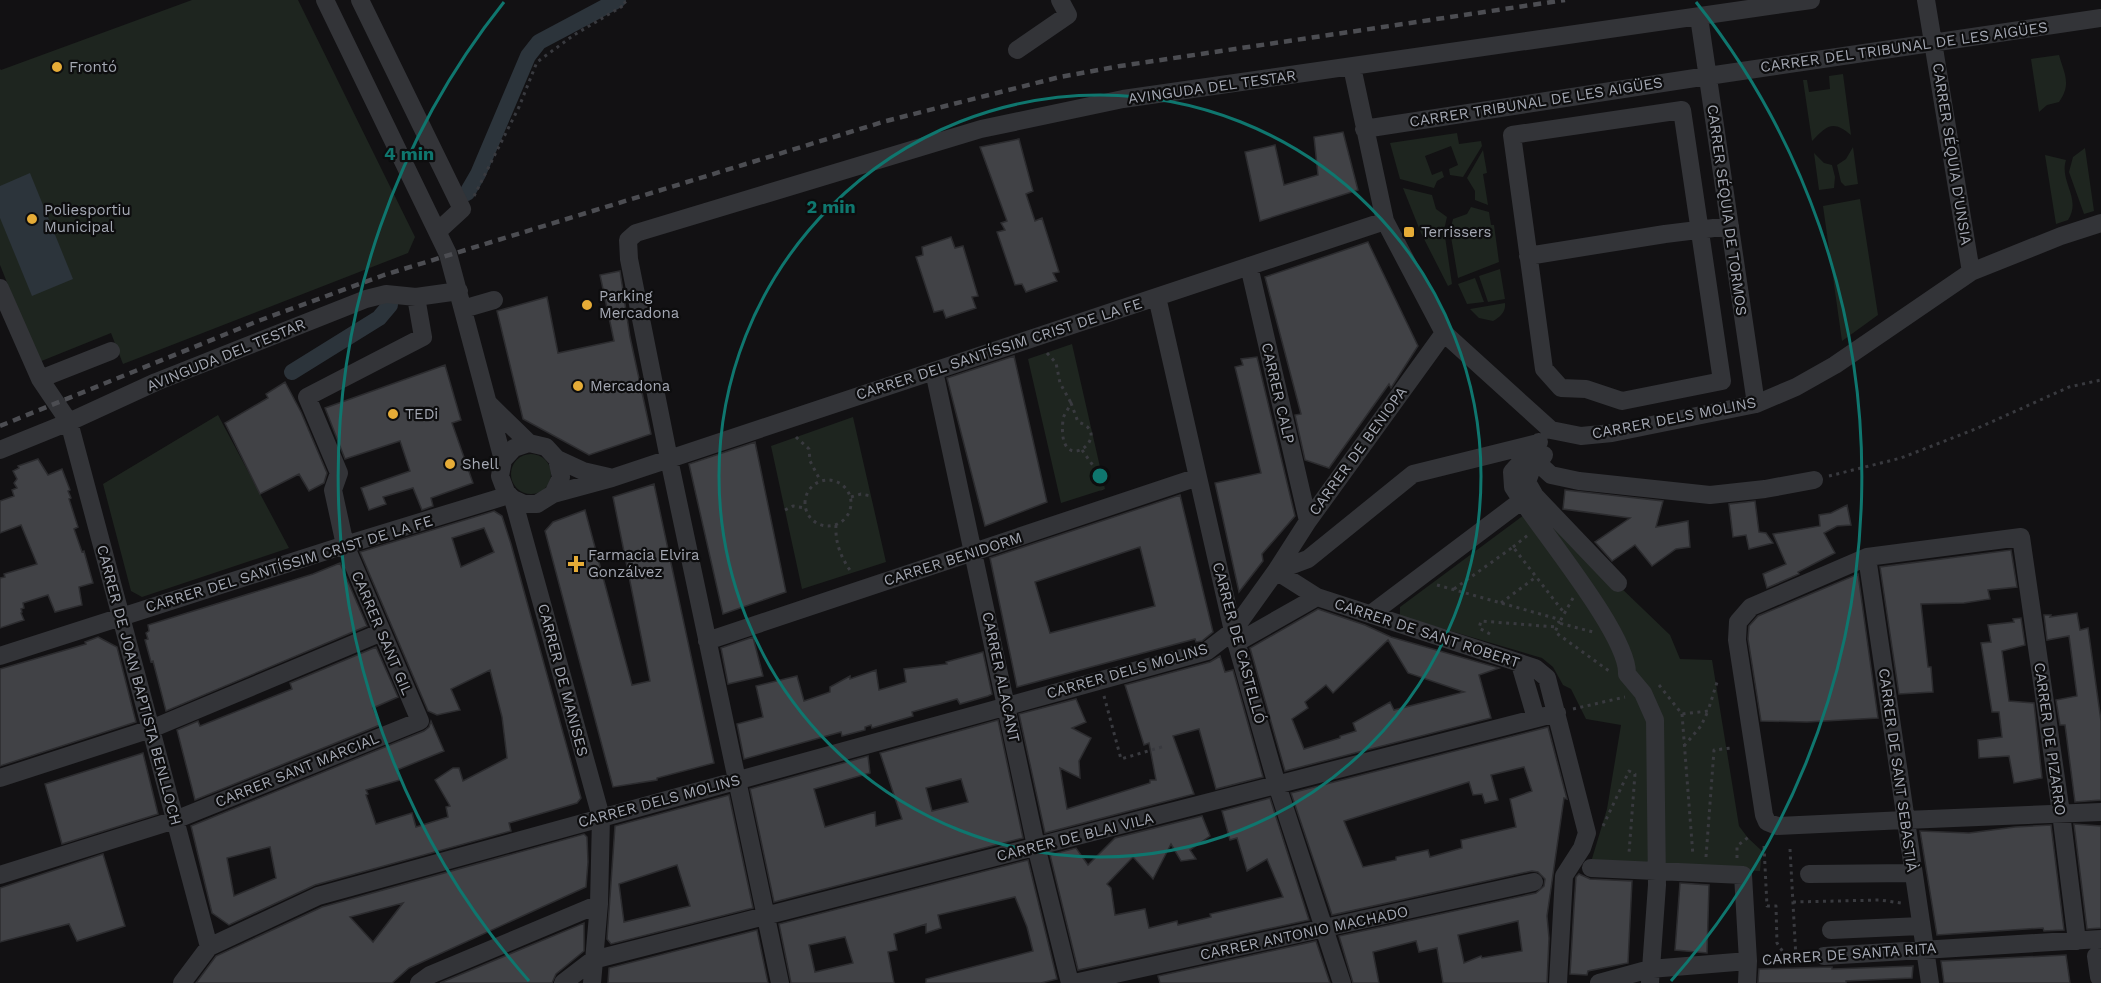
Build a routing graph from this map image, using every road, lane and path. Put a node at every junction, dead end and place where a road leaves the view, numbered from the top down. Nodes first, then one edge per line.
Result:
1 (325, 0) edge
2 (360, 0) edge
3 (623, 0) edge
4 (1060, 0) edge
5 (1811, 0) edge
6 (1926, 0) edge
7 (1699, 17) junction
8 (2101, 18) edge
9 (1933, 43) junction
10 (1017, 50) dead end
11 (1353, 67) junction
12 (1708, 76) junction
13 (1364, 129) junction
14 (466, 205) junction
15 (1385, 221) junction
16 (2101, 223) edge
17 (1730, 226) junction
18 (1700, 230) junction
19 (438, 231) junction
20 (1528, 256) junction
21 (1249, 266) junction
22 (1971, 272) junction
23 (0, 288) edge
24 (459, 291) junction
25 (416, 297) junction
26 (1157, 297) junction
27 (494, 300) dead end
28 (463, 309) junction
29 (1444, 333) junction
30 (111, 351) dead end
31 (1047, 353) dead end
32 (934, 371) junction
33 (40, 379) junction
34 (2101, 380) edge
35 (486, 402) junction
36 (1071, 403) junction
37 (1756, 404) junction
38 (69, 422) junction
39 (1551, 430) junction
40 (796, 436) dead end
41 (529, 443) junction
42 (1538, 443) junction
43 (0, 450) edge
44 (1082, 450) junction
45 (557, 459) junction
46 (669, 459) junction
47 (503, 460) junction
48 (1538, 463) junction
49 (1198, 477) junction
50 (612, 478) junction
51 (820, 480) junction
52 (1814, 480) joint
53 (1102, 490) dead end
54 (553, 494) junction
55 (871, 496) dead end
56 (511, 497) junction
57 (851, 497) junction
58 (1521, 501) junction
59 (537, 504) junction
60 (805, 508) junction
61 (785, 510) dead end
62 (1308, 521) junction
63 (836, 525) junction
64 (526, 544) junction
65 (345, 545) junction
66 (974, 552) junction
67 (1868, 557) junction
68 (1276, 571) junction
69 (852, 573) dead end
70 (1537, 577) junction
71 (1432, 583) dead end
72 (1618, 583) dead end
73 (1581, 585) junction
74 (1454, 589) junction
75 (1317, 597) junction
76 (1501, 603) junction
77 (1371, 614) junction
78 (1565, 614) junction
79 (122, 617) junction
80 (1559, 623) junction
81 (1556, 627) junction
82 (382, 632) junction
83 (1235, 637) junction
84 (1498, 638) dead end
85 (1615, 638) junction
86 (707, 641) junction
87 (0, 656) edge
88 (1520, 664) junction
89 (1627, 674) junction
90 (1655, 679) dead end
91 (1100, 680) junction
92 (1718, 680) dead end
93 (1630, 696) dead end
94 (1007, 706) junction
95 (1580, 707) dead end
96 (1708, 711) junction
97 (1557, 713) junction
98 (1682, 714) junction
99 (1536, 718) junction
100 (420, 721) joint
101 (151, 729) junction
102 (1165, 746) dead end
103 (1684, 746) junction
104 (1731, 748) dead end
105 (0, 778) edge
106 (736, 780) junction
107 (1277, 785) junction
108 (2101, 812) edge
109 (2061, 813) junction
110 (601, 817) junction
111 (175, 820) junction
112 (1905, 820) junction
113 (1601, 831) dead end
114 (1750, 836) dead end
115 (1036, 846) junction
116 (1764, 846) dead end
117 (1790, 849) dead end
118 (1591, 868) dead end
119 (1627, 870) junction
120 (1699, 873) junction
121 (1913, 873) junction
122 (1809, 874) dead end
123 (0, 875) edge
124 (1739, 875) junction
125 (1657, 878) junction
126 (1534, 882) dead end
127 (1793, 902) junction
128 (599, 904) junction
129 (1906, 904) dead end
130 (767, 916) junction
131 (1921, 926) junction
132 (1324, 928) junction
133 (1832, 930) dead end
134 (2077, 941) junction
135 (208, 947) junction
136 (2098, 948) edge
137 (1925, 950) junction
138 (1824, 956) joint
139 (1796, 958) junction
140 (1783, 959) junction
141 (593, 960) junction
142 (1748, 961) junction
143 (1650, 976) edge
144 (2101, 977) edge
145 (182, 983) edge
146 (419, 983) edge
147 (563, 983) edge
148 (591, 983) edge
149 (780, 983) edge
150 (1072, 983) edge
151 (1342, 983) edge
152 (1558, 983) edge
153 (1599, 983) edge
154 (1747, 983) edge
155 (1930, 983) edge

1 - 19 street
2 - 14 street
3 - 14 path
4 - 10 street
5 - 7 street, AVINGUDA DEL TESTAR
6 - 9 street, CARRER SÉQUIA D'UNSIA
7 - 11 street, AVINGUDA DEL TESTAR
7 - 12 street, CARRER SÉQUIA DE TORMOS
8 - 9 street, CARRER DEL TRIBUNAL DE LES AIGÜES
9 - 12 street, CARRER DEL TRIBUNAL DE LES AIGÜES
9 - 22 street, CARRER SÉQUIA D'UNSIA
11 - 13 street
11 - 46 street, AVINGUDA DEL TESTAR
12 - 13 street, CARRER TRIBUNAL DE LES AIGÜES
12 - 17 street, CARRER SÉQUIA DE TORMOS
13 - 15 street
14 - 19 street
15 - 21 street, CARRER DEL SANTÍSSIM CRIST DE LA FE
15 - 29 street
16 - 22 street, CARRER DELS MOLINS
17 - 18 street
17 - 37 street, CARRER SÉQUIA DE TORMOS
18 - 20 street
18 - 20 street
18 - 20 street
19 - 24 street
21 - 26 street, CARRER DEL SANTÍSSIM CRIST DE LA FE
21 - 62 street, CARRER CALP
22 - 37 street, CARRER DELS MOLINS
23 - 33 street, CARRER DE JOAN BAPTISTA BENLLOCH
24 - 25 street, AVINGUDA DEL TESTAR
24 - 28 street
25 - 38 street, AVINGUDA DEL TESTAR
25 - 65 street, CARRER SANT GIL
26 - 32 street, CARRER DEL SANTÍSSIM CRIST DE LA FE
26 - 49 street, CARRER DE CASTELLÓ
27 - 28 street
28 - 35 street
29 - 39 street
29 - 62 street, CARRER DE BENIOPA
30 - 33 street
31 - 36 path
32 - 46 street, CARRER DEL SANTÍSSIM CRIST DE LA FE
32 - 66 street, CARRER ALACANT
33 - 38 street, CARRER DE JOAN BAPTISTA BENLLOCH
34 - 52 path
35 - 41 street
35 - 47 street
36 - 44 path
36 - 44 path
37 - 39 street, CARRER DELS MOLINS
38 - 43 street, AVINGUDA DEL TESTAR
38 - 79 street, CARRER DE JOAN BAPTISTA BENLLOCH
39 - 42 street
39 - 48 street
40 - 51 path
41 - 45 street
41 - 47 street
42 - 58 street
42 - 68 street
44 - 53 path
45 - 50 street
45 - 54 street
46 - 50 street, CARRER DEL SANTÍSSIM CRIST DE LA FE
46 - 86 street
47 - 56 street
48 - 52 street
48 - 72 street
49 - 66 street, CARRER BENIDORM
49 - 83 street, CARRER DE CASTELLÓ
50 - 54 street, CARRER DEL SANTÍSSIM CRIST DE LA FE
51 - 57 path
51 - 60 path
54 - 59 street
55 - 57 path
56 - 59 street
56 - 64 street, CARRER DE MANISES
56 - 65 street, CARRER DEL SANTÍSSIM CRIST DE LA FE
57 - 63 path
58 - 73 street
58 - 77 street
59 - 64 street, CARRER DE MANISES
60 - 61 path
60 - 63 path
62 - 68 street, CARRER DE BENIOPA
63 - 69 path
64 - 110 street, CARRER DE MANISES
65 - 79 street, CARRER DEL SANTÍSSIM CRIST DE LA FE
65 - 82 street, CARRER SANT GIL
66 - 86 street, CARRER BENIDORM
66 - 94 street, CARRER ALACANT
67 - 109 street, CARRER DE PIZARRO
67 - 112 street, CARRER DE SANT SEBASTIÀ
67 - 112 street
68 - 75 street, CARRER DE SANT ROBERT
68 - 83 street, CARRER DELS MOLINS
70 - 74 path
70 - 76 path
70 - 78 path
71 - 74 path
73 - 78 path
73 - 85 street
74 - 76 path
75 - 77 street, CARRER DE SANT ROBERT
75 - 83 street, CARRER DELS MOLINS
76 - 80 path
77 - 88 street, CARRER DE SANT ROBERT
78 - 80 path
79 - 87 street, CARRER DEL SANTÍSSIM CRIST DE LA FE
79 - 101 street, CARRER DE JOAN BAPTISTA BENLLOCH
80 - 81 path
80 - 85 path
81 - 84 path
81 - 89 path
82 - 100 street, CARRER SANT GIL
82 - 101 street
83 - 91 street, CARRER DELS MOLINS
83 - 107 street, CARRER DE CASTELLÓ
85 - 89 street
86 - 106 street
88 - 97 street, CARRER DE SANT ROBERT
88 - 99 street
89 - 125 street
90 - 98 path
91 - 94 street, CARRER DELS MOLINS
91 - 102 path
92 - 96 path
93 - 95 path
94 - 106 street, CARRER DELS MOLINS
94 - 115 street, CARRER ALACANT
96 - 98 path
96 - 103 path
97 - 99 street, CARRER DE BLAI VILA
97 - 152 street, CARRER DE SANT ROBERT
98 - 103 path
99 - 107 street, CARRER DE BLAI VILA
100 - 111 street, CARRER SANT MARCIAL
101 - 105 street
101 - 111 street, CARRER DE JOAN BAPTISTA BENLLOCH
103 - 120 path
104 - 120 path
106 - 110 street, CARRER DELS MOLINS
106 - 130 street
107 - 115 street, CARRER DE BLAI VILA
107 - 132 street, CARRER DE CASTELLÓ
108 - 109 street
109 - 112 street
109 - 134 street, CARRER DE PIZARRO
110 - 128 street, CARRER DE MANISES
110 - 135 street, CARRER DELS MOLINS
111 - 123 street, CARRER SANT MARCIAL
111 - 135 street, CARRER DE JOAN BAPTISTA BENLLOCH
112 - 121 street, CARRER DE SANT SEBASTIÀ
113 - 119 path
114 - 124 path
115 - 130 street, CARRER DE BLAI VILA
115 - 150 street, CARRER ALACANT
116 - 140 path
117 - 127 path
118 - 119 street
119 - 125 street
120 - 124 street
120 - 125 street
121 - 122 street
121 - 131 street, CARRER DE SANT SEBASTIÀ
124 - 142 street
125 - 143 street
126 - 132 street, CARRER ANTONIO MACHADO
127 - 129 path
127 - 139 path
128 - 141 street, CARRER DE MANISES
128 - 146 street
130 - 141 street, CARRER DE BLAI VILA
130 - 149 street
131 - 133 street
131 - 137 street, CARRER DE SANT SEBASTIÀ
132 - 150 street, CARRER ANTONIO MACHADO
132 - 151 street, CARRER DE CASTELLÓ
134 - 136 street, CARRER DE SANTA RITA
134 - 137 street, CARRER DE SANTA RITA
135 - 145 street
136 - 144 street
137 - 138 street, CARRER DE SANTA RITA
137 - 155 street, CARRER DE SANT SEBASTIÀ
138 - 139 path, CARRER DE SANTA RITA
139 - 140 path, CARRER DE SANTA RITA
140 - 142 path, CARRER DE SANTA RITA
141 - 147 street
141 - 148 street, CARRER DE MANISES
142 - 143 street, CARRER DE SANTA RITA
142 - 154 street
143 - 153 street, CARRER DE SANTA RITA

